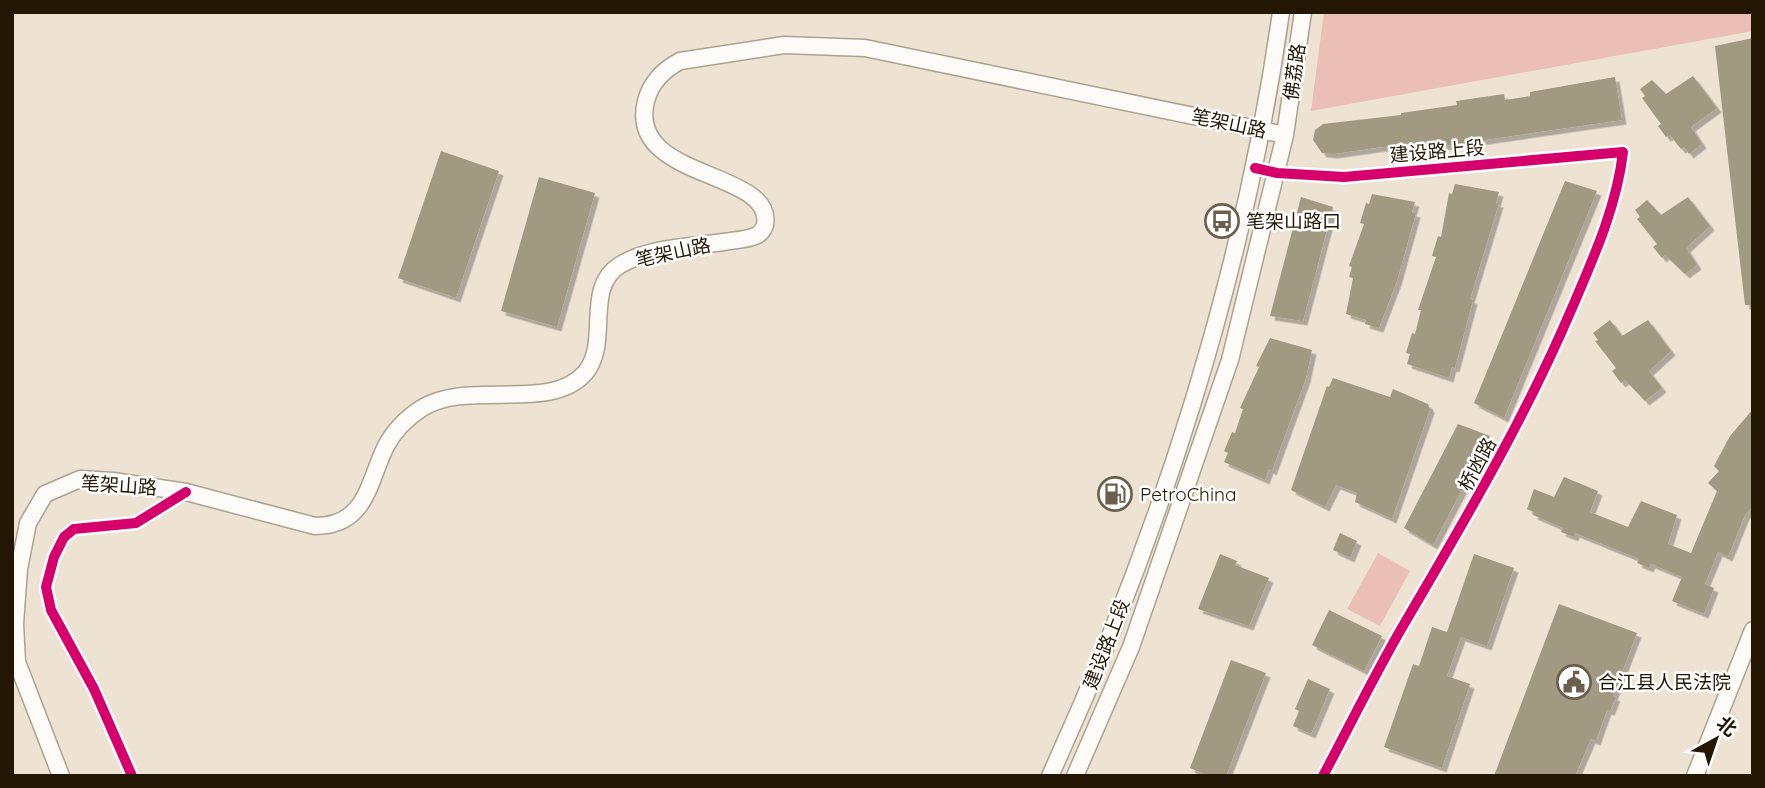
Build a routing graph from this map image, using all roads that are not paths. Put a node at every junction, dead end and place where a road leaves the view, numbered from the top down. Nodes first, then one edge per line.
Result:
1 (1280, 12) edge
2 (1303, 12) edge
3 (1263, 130) junction
4 (1285, 135) junction
5 (1623, 152) joint
6 (1255, 168) junction
7 (1277, 173) junction
8 (186, 492) junction
9 (1753, 630) edge
10 (61, 776) edge
11 (132, 776) edge
12 (1050, 776) edge
13 (1075, 776) edge
14 (1323, 776) edge
15 (1695, 776) edge

1 - 3 main road, 佛荔路
2 - 4 main road, 佛荔路
3 - 4 main road, 笔架山路
3 - 6 main road, 佛荔路
3 - 8 main road, 笔架山路
4 - 7 main road, 佛荔路
5 - 7 street, 建设路上段
5 - 14 street, 桥凼路
6 - 7 street, 建设路上段
6 - 12 main road, 建设路上段
7 - 13 main road, 建设路上段
8 - 10 main road, 笔架山路
8 - 11 street
9 - 15 main road

